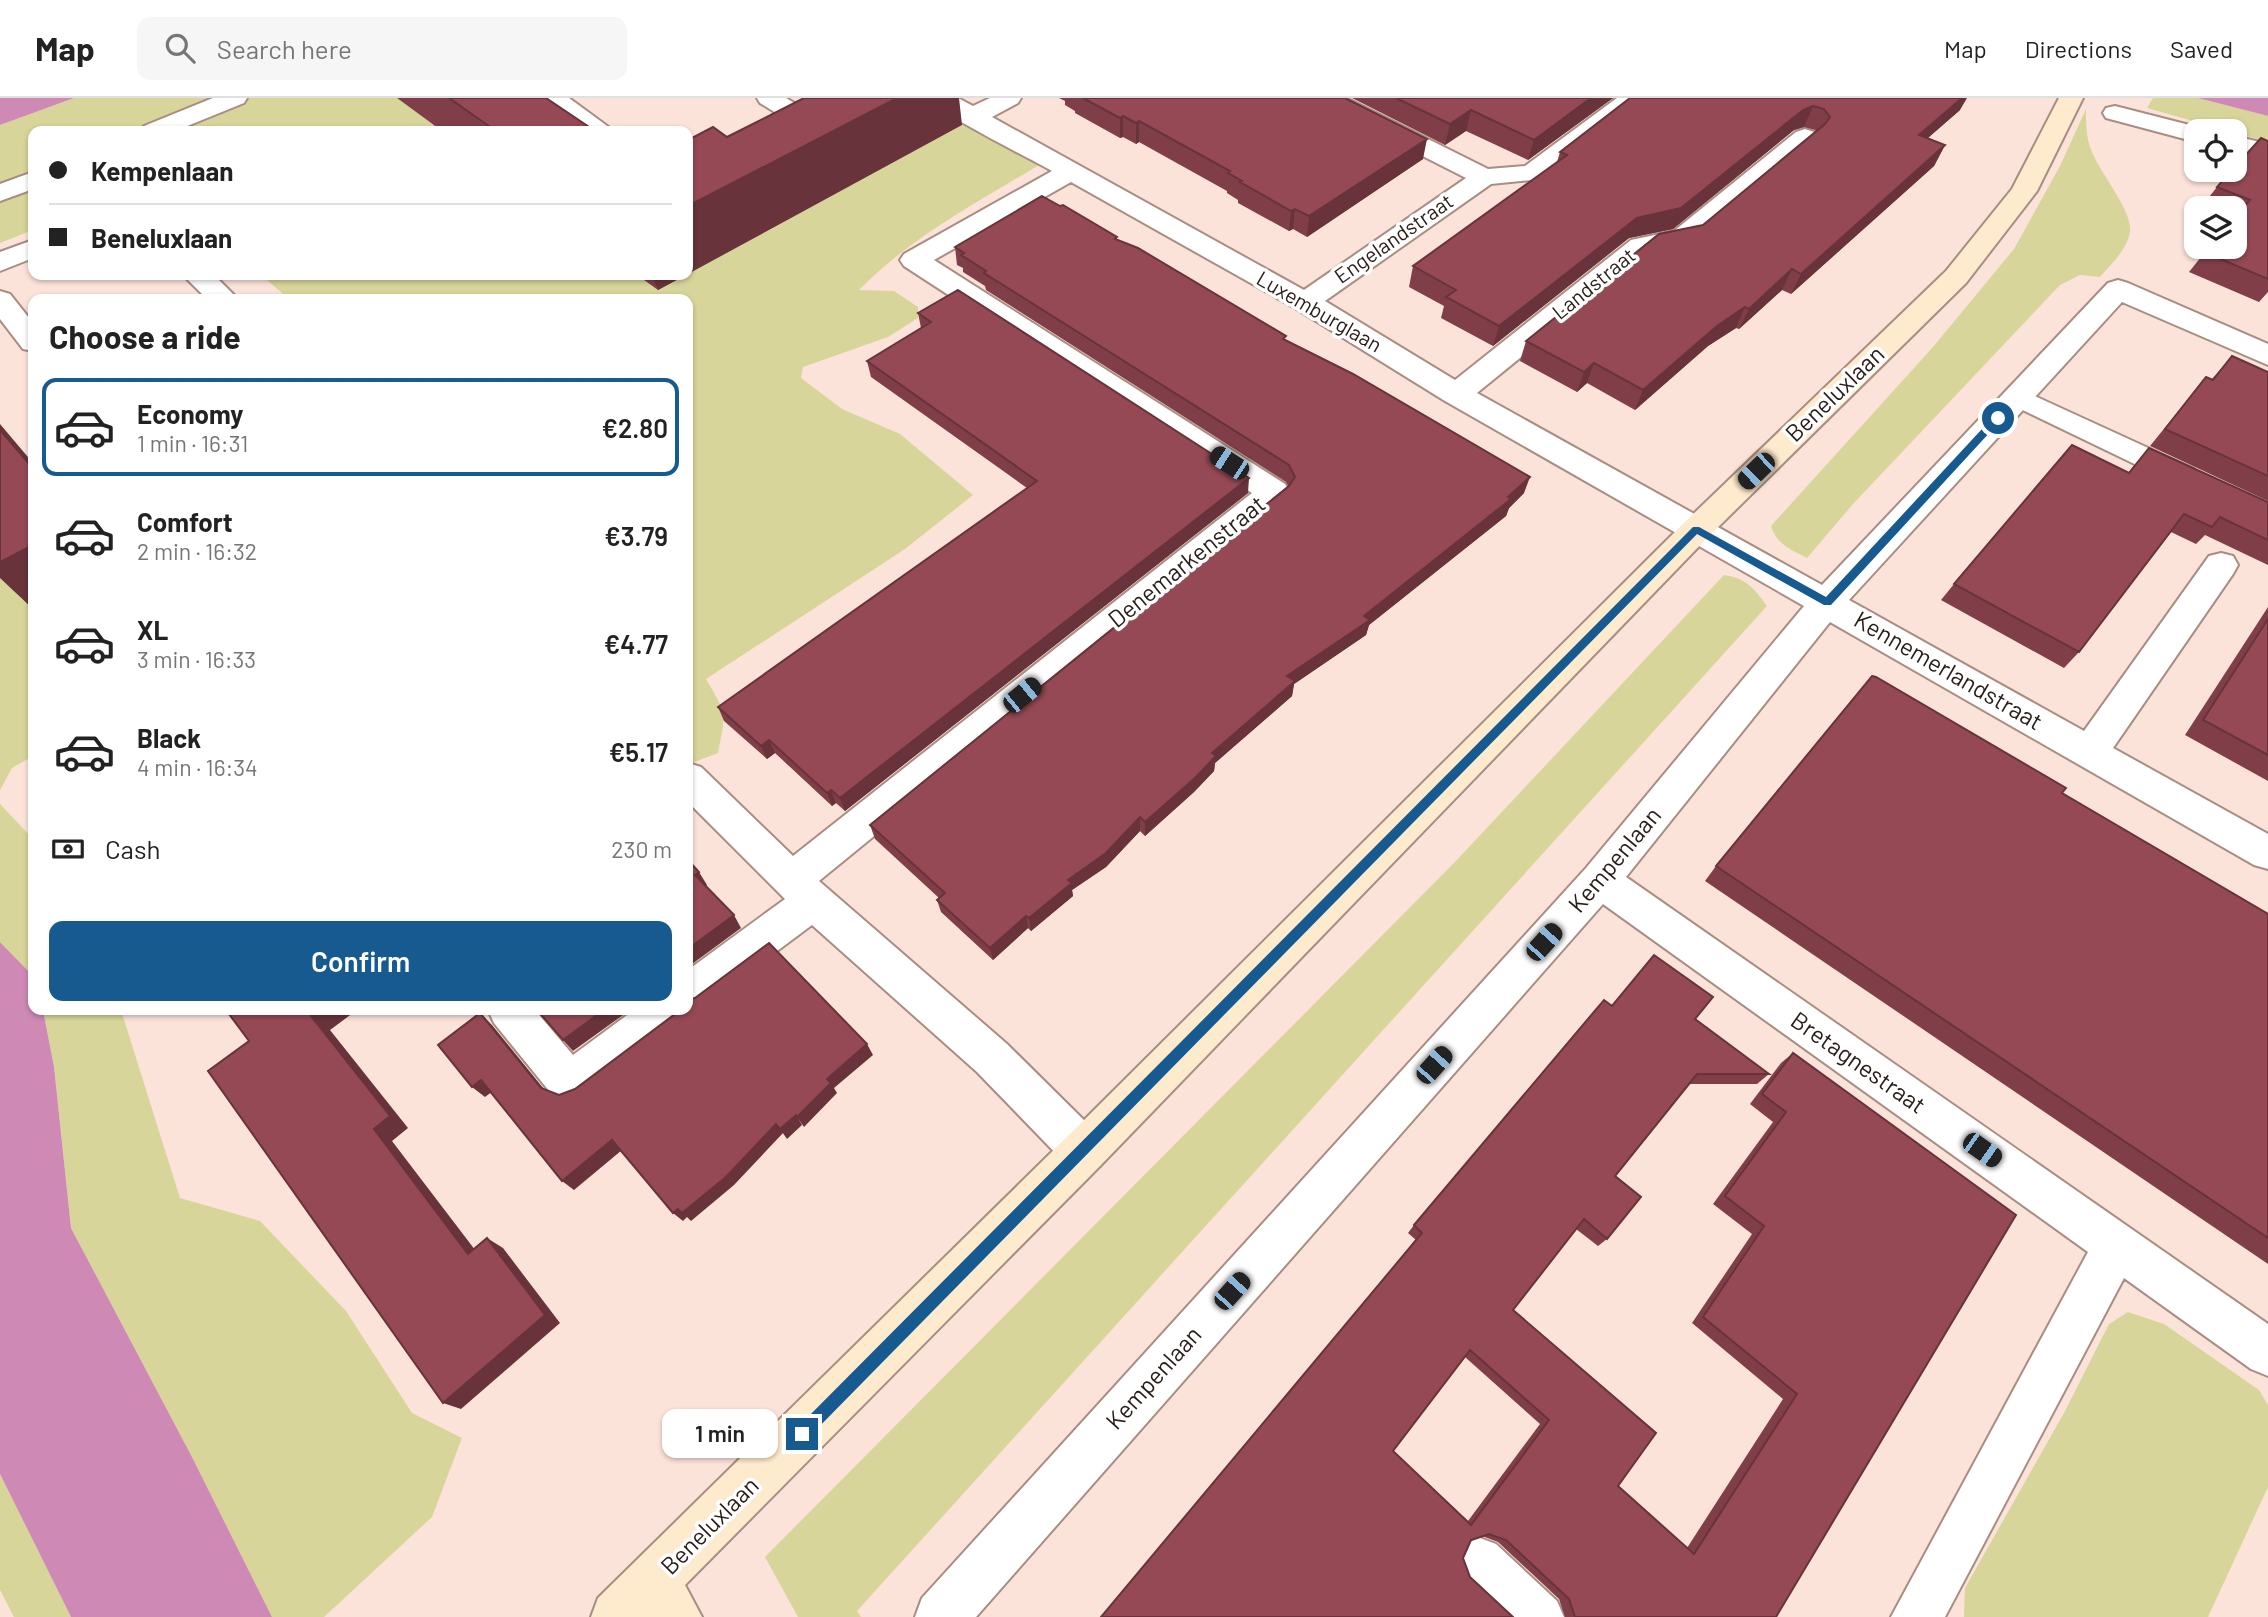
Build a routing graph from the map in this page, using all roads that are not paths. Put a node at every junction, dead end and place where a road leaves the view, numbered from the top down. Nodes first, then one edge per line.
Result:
1 (235, 98) edge
2 (553, 98) edge
3 (769, 98) edge
4 (940, 98) edge
5 (1009, 98) edge
6 (1327, 98) edge
7 (1633, 98) edge
8 (2071, 98) edge
9 (2115, 113) dead end
10 (972, 117) junction
11 (165, 126) edge
12 (594, 126) edge
13 (2184, 131) edge
14 (1805, 137) edge
15 (768, 146) edge
16 (2247, 147) edge
17 (2268, 152) edge
18 (1069, 172) junction
19 (1484, 177) junction
20 (28, 182) edge
21 (0, 193) edge
22 (28, 250) edge
23 (0, 262) edge
24 (203, 280) edge
25 (218, 294) edge
26 (0, 300) edge
27 (1305, 302) junction
28 (28, 336) edge
29 (2268, 355) edge
30 (1456, 394) junction
31 (2018, 397) junction
32 (2205, 486) edge
33 (1696, 530) junction
34 (2221, 565) dead end
35 (1827, 602) junction
36 (2090, 752) junction
37 (693, 783) edge
38 (2268, 852) edge
39 (1600, 880) junction
40 (802, 891) junction
41 (693, 989) edge
42 (513, 1015) edge
43 (660, 1015) edge
44 (1084, 1151) junction
45 (2118, 1245) junction
46 (2268, 1353) edge
47 (1480, 1560) edge
48 (664, 1600) edge
49 (617, 1617) edge
50 (941, 1617) edge
51 (1541, 1617) edge
52 (1917, 1617) edge

1 - 11 street
2 - 12 street
3 - 15 street
4 - 10 street, Luxemburglaan
5 - 10 street
6 - 19 street, Engelandstraat
7 - 19 street
8 - 33 main road, Beneluxlaan
9 - 13 street
10 - 18 street, Luxemburglaan
14 - 30 street, Landstraat
16 - 17 street
18 - 27 street, Luxemburglaan
18 - 40 street, Denemarkenstraat
19 - 27 street, Engelandstraat
20 - 21 street
22 - 23 street
24 - 25 street
26 - 28 street
27 - 30 street, Luxemburglaan
29 - 31 street, Kempenlaan
30 - 33 street, Luxemburglaan
31 - 32 lane
31 - 35 street, Kempenlaan
33 - 35 street, Kennemerlandstraat
33 - 44 main road, Beneluxlaan
34 - 36 street
35 - 36 street, Kennemerlandstraat
35 - 39 street, Kempenlaan
36 - 38 street, Kennemerlandstraat
37 - 40 street
39 - 45 street, Bretagnestraat
39 - 50 street, Kempenlaan
40 - 41 street, Denemarkenstraat
40 - 44 street
42 - 43 street
44 - 48 main road, Beneluxlaan
45 - 46 street, Bretagnestraat
45 - 52 street
47 - 51 lane
48 - 49 main road, Beneluxlaan

